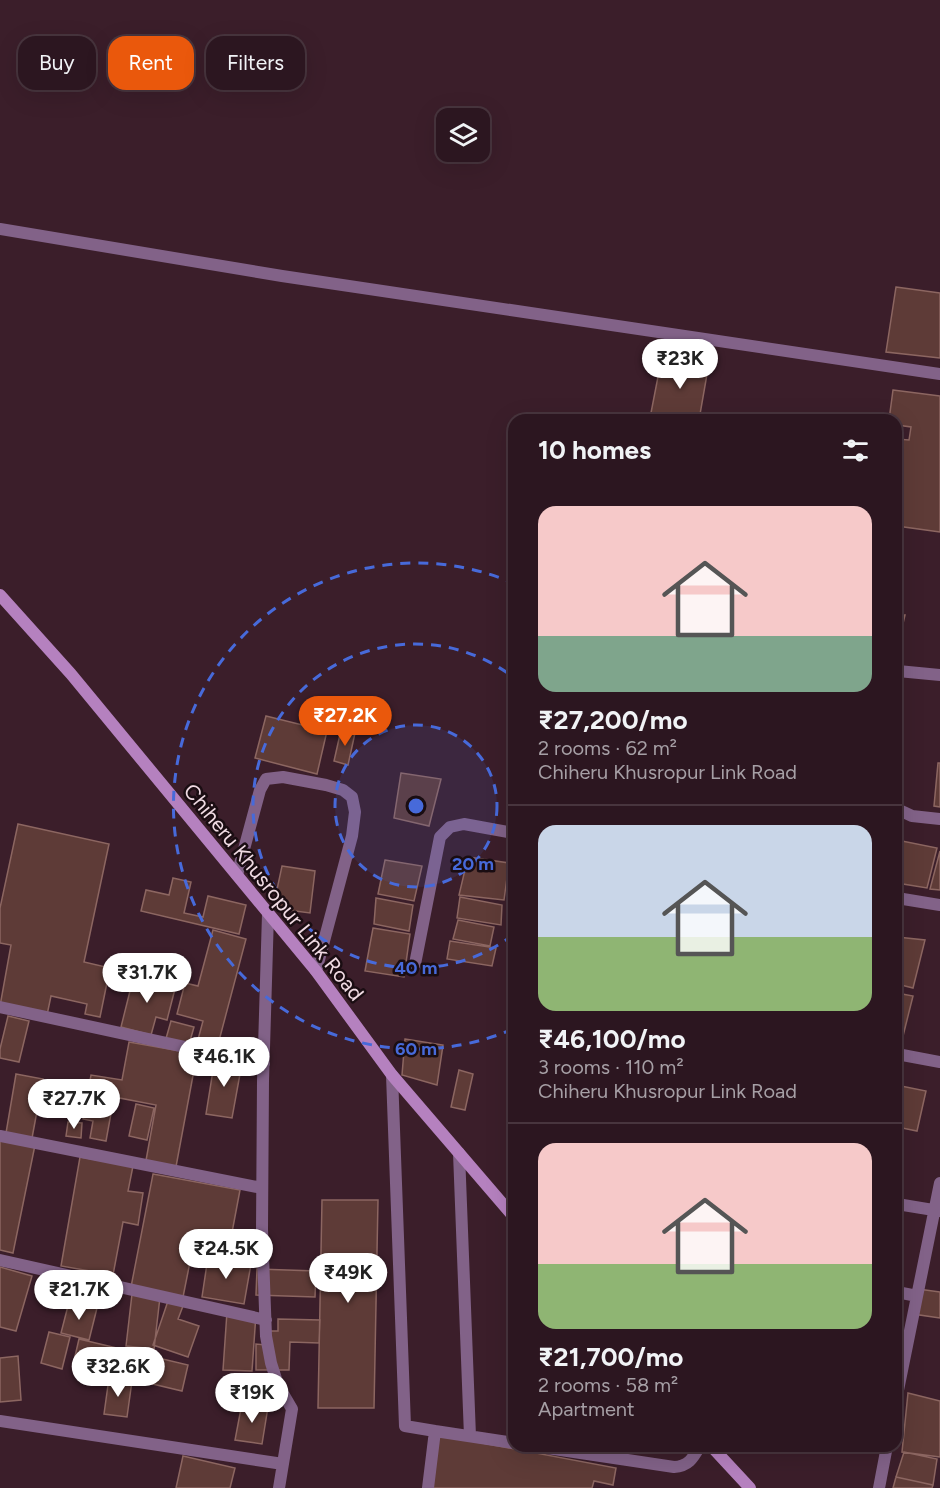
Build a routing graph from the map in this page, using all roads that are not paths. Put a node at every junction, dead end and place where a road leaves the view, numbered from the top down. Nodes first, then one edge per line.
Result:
1 (0, 229) edge
2 (940, 374) edge
3 (0, 595) edge
4 (902, 672) edge
5 (940, 675) edge
6 (902, 811) edge
7 (940, 819) edge
8 (508, 832) edge
9 (237, 875) junction
10 (902, 899) edge
11 (940, 905) edge
12 (268, 914) junction
13 (415, 964) dead end
14 (316, 971) junction
15 (0, 1007) edge
16 (902, 1055) edge
17 (940, 1062) edge
18 (264, 1064) junction
19 (392, 1075) junction
20 (0, 1136) edge
21 (459, 1153) junction
22 (940, 1183) edge
23 (262, 1188) junction
24 (902, 1205) edge
25 (508, 1210) edge
26 (937, 1210) edge
27 (0, 1260) edge
28 (902, 1293) edge
29 (917, 1296) junction
30 (266, 1320) junction
31 (902, 1370) edge
32 (0, 1421) edge
33 (435, 1431) junction
34 (470, 1436) junction
35 (508, 1442) edge
36 (574, 1452) edge
37 (696, 1452) edge
38 (717, 1452) edge
39 (886, 1452) edge
40 (284, 1464) junction
41 (279, 1488) edge
42 (428, 1488) edge
43 (750, 1488) edge
44 (879, 1488) edge

1 - 2 street
3 - 9 street, Chiheru Khusropur Link Road
4 - 5 street
6 - 7 street
8 - 13 street
9 - 12 street, Chiheru Khusropur Link Road
9 - 14 street
10 - 11 street
12 - 14 street, Chiheru Khusropur Link Road
12 - 18 street
14 - 19 street, Chiheru Khusropur Link Road
15 - 18 street
16 - 17 street
18 - 23 street
19 - 21 street, Chiheru Khusropur Link Road
19 - 33 street
20 - 23 street
21 - 25 street, Chiheru Khusropur Link Road
21 - 34 street
22 - 26 street
23 - 30 street
24 - 26 street
26 - 29 street
27 - 30 street
28 - 29 street
29 - 31 street
30 - 40 street
32 - 40 street
33 - 34 street
33 - 42 street
34 - 35 street
36 - 37 street
38 - 43 street
39 - 44 street
40 - 41 street

